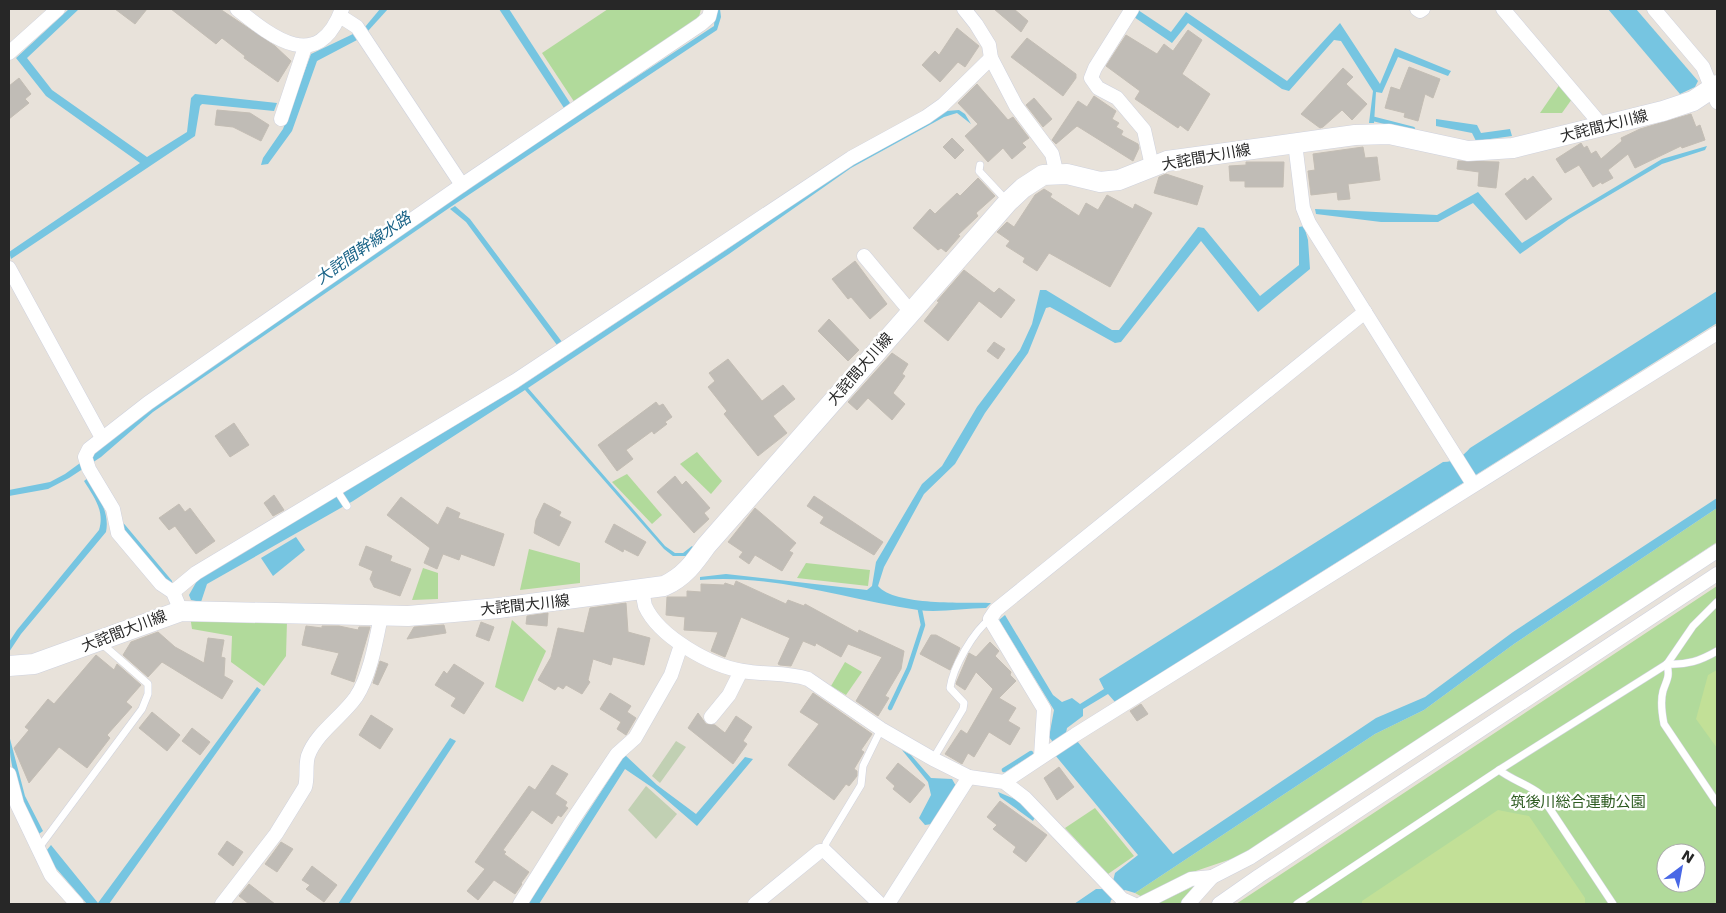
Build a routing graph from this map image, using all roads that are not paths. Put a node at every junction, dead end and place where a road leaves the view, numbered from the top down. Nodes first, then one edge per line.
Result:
1 (58, 9) edge
2 (237, 9) edge
3 (711, 9) edge
4 (964, 9) edge
5 (1132, 9) edge
6 (1417, 9) edge
7 (1423, 9) edge
8 (1503, 9) edge
9 (1654, 9) edge
10 (341, 12) edge
11 (305, 47) junction
12 (9, 53) edge
13 (990, 58) junction
14 (1715, 92) edge
15 (281, 119) dead end
16 (1603, 127) junction
17 (1295, 143) junction
18 (980, 165) dead end
19 (1152, 166) junction
20 (1057, 175) junction
21 (462, 184) junction
22 (1008, 202) junction
23 (864, 256) dead end
24 (9, 268) edge
25 (910, 311) junction
26 (1365, 312) junction
27 (1717, 333) edge
28 (102, 438) junction
29 (1474, 484) junction
30 (336, 489) junction
31 (347, 506) dead end
32 (1717, 551) edge
33 (1717, 574) edge
34 (642, 590) junction
35 (173, 592) junction
36 (1717, 602) edge
37 (181, 610) junction
38 (381, 616) junction
39 (990, 620) junction
40 (98, 640) junction
41 (681, 644) junction
42 (1717, 650) edge
43 (1667, 664) junction
44 (9, 666) edge
45 (741, 671) junction
46 (711, 718) dead end
47 (881, 728) junction
48 (1046, 753) junction
49 (933, 759) junction
50 (1499, 770) junction
51 (9, 774) edge
52 (969, 777) junction
53 (1004, 782) junction
54 (1717, 803) edge
55 (38, 849) junction
56 (825, 851) junction
57 (1212, 877) junction
58 (1128, 902) edge
59 (77, 904) edge
60 (222, 904) edge
61 (520, 904) edge
62 (755, 904) edge
63 (880, 904) edge
64 (888, 904) edge
65 (1141, 904) edge
66 (1188, 904) edge
67 (1219, 904) edge
68 (1298, 904) edge
69 (1613, 904) edge

1 - 12 street
2 - 11 street
3 - 21 street
4 - 13 street
5 - 19 street
6 - 7 street
8 - 16 street
9 - 14 street
10 - 11 street
10 - 21 street
11 - 15 street
13 - 20 street
13 - 30 street
14 - 16 main road, 大詫間大川線
16 - 17 main road, 大詫間大川線
17 - 19 main road, 大詫間大川線
17 - 26 street
18 - 22 lane
19 - 20 main road, 大詫間大川線
20 - 22 main road, 大詫間大川線
21 - 28 street
22 - 25 main road, 大詫間大川線
23 - 25 street
24 - 28 street
25 - 34 main road, 大詫間大川線
26 - 29 street
26 - 39 street
27 - 29 street
28 - 35 street
29 - 48 street
30 - 31 lane
30 - 35 street
32 - 57 street
33 - 67 street
34 - 38 main road, 大詫間大川線
34 - 41 street
35 - 37 street
36 - 43 lane
37 - 38 main road, 大詫間大川線
37 - 40 main road, 大詫間大川線
38 - 60 street
39 - 48 street
39 - 49 lane
40 - 44 main road, 大詫間大川線
40 - 55 lane
41 - 45 street
41 - 61 street
42 - 43 lane
43 - 50 lane
43 - 54 lane
45 - 46 street
45 - 47 street
47 - 49 street
47 - 56 lane
48 - 53 street
49 - 52 street
50 - 68 lane
50 - 69 lane
51 - 55 street
52 - 53 street
52 - 64 street
53 - 58 street
55 - 59 street
56 - 62 street
56 - 63 street
57 - 65 street
57 - 66 street

